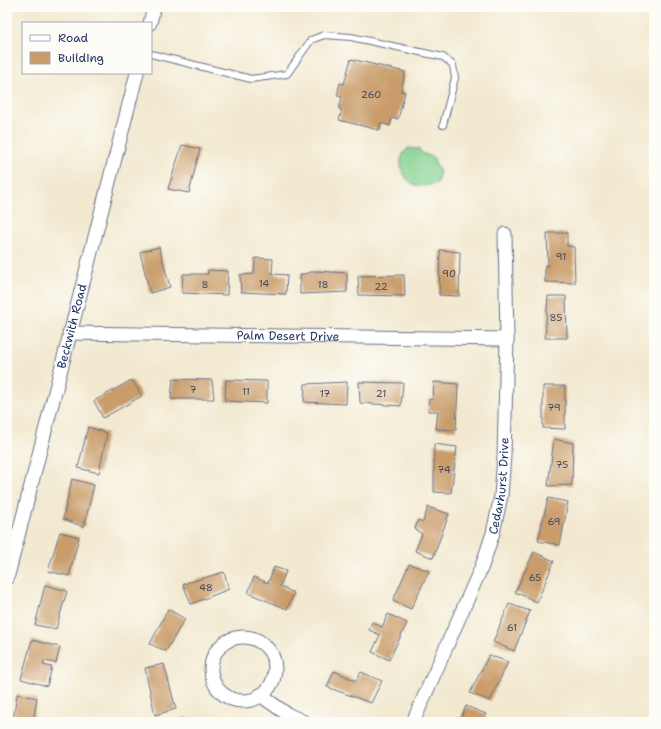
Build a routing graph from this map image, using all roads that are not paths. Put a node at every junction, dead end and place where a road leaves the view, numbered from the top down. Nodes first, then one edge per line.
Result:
1 (154, 7) edge
2 (150, 22) edge
3 (152, 54) edge
4 (137, 74) edge
5 (443, 125) dead end
6 (505, 234) dead end
7 (69, 334) junction
8 (507, 339) junction
9 (7, 579) edge
10 (260, 695) junction
11 (304, 722) edge
12 (413, 722) edge

1 - 2 street
3 - 5 lane
4 - 7 street, Beckwith Road
6 - 8 street, Cedarhurst Drive
7 - 8 street, Palm Desert Drive
7 - 9 street, Beckwith Road
8 - 12 street, Cedarhurst Drive
10 - 10 street
10 - 11 street

